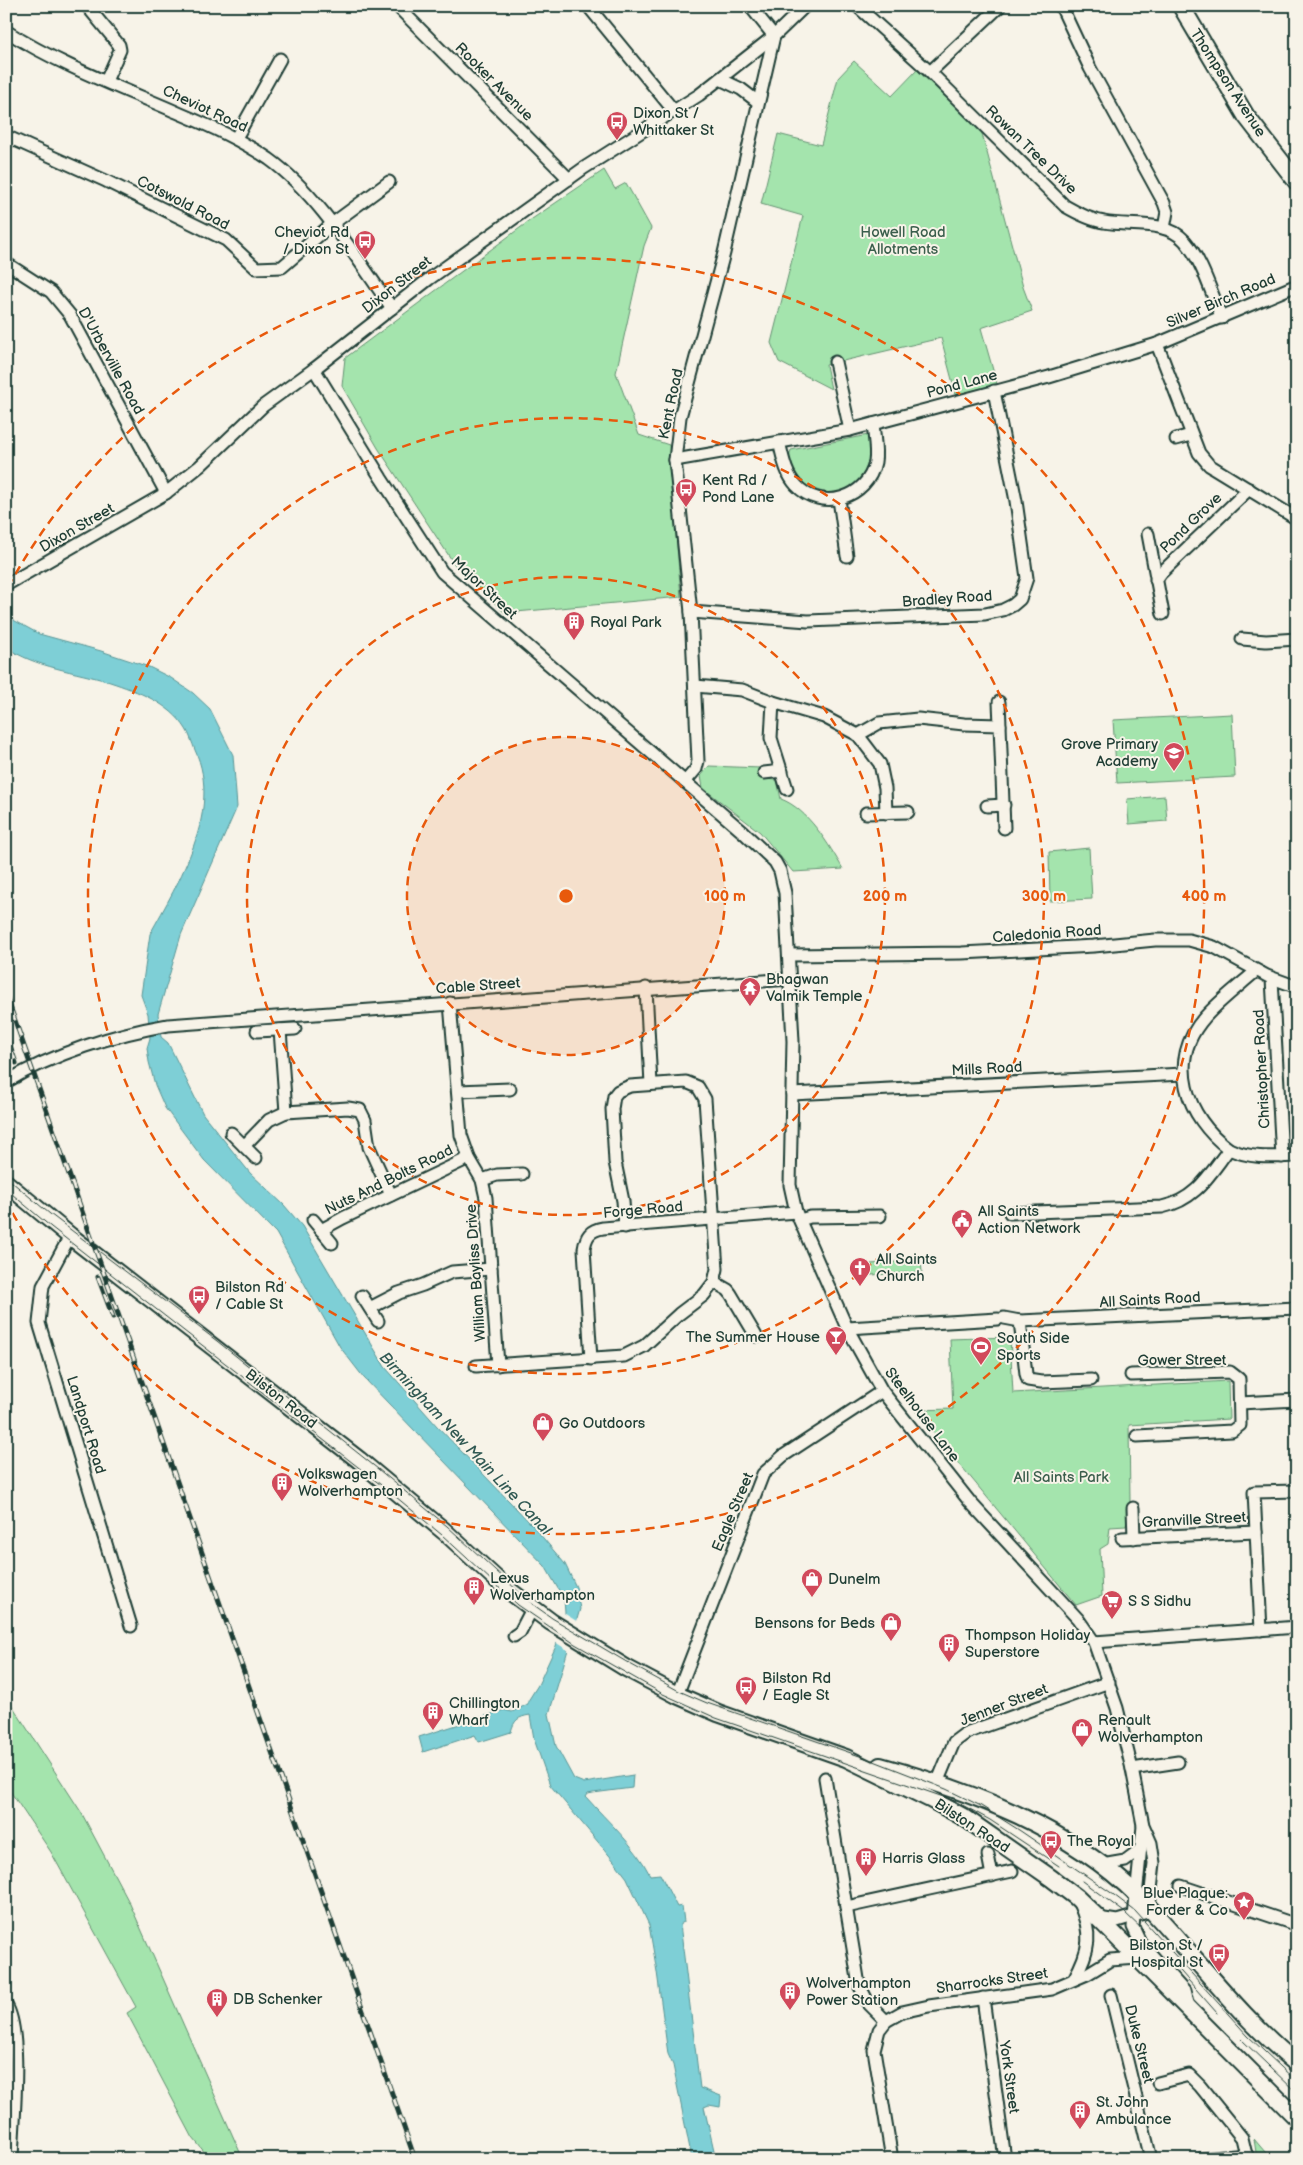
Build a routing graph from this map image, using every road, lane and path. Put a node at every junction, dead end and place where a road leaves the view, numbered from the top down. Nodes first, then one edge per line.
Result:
1 (87, 6) edge
2 (398, 6) edge
3 (588, 6) edge
4 (750, 6) edge
5 (805, 6) edge
6 (857, 6) edge
7 (1000, 6) edge
8 (1061, 6) edge
9 (1181, 6) edge
10 (6, 31) edge
11 (774, 36) junction
12 (280, 59) dead end
13 (930, 72) junction
14 (720, 79) junction
15 (106, 81) junction
16 (758, 102) junction
17 (674, 111) junction
18 (6, 136) edge
19 (236, 138) junction
20 (569, 179) junction
21 (389, 182) dead end
22 (1297, 182) edge
23 (332, 224) junction
24 (1164, 228) junction
25 (6, 264) edge
26 (1297, 285) edge
27 (392, 308) junction
28 (1222, 318) junction
29 (1157, 344) junction
30 (835, 362) dead end
31 (314, 369) junction
32 (994, 391) junction
33 (873, 424) junction
34 (850, 430) junction
35 (1191, 435) junction
36 (1176, 438) dead end
37 (779, 442) junction
38 (675, 460) junction
39 (1249, 488) junction
40 (166, 493) junction
41 (838, 500) junction
42 (1297, 519) edge
43 (1148, 534) dead end
44 (847, 556) dead end
45 (1156, 580) junction
46 (6, 585) edge
47 (691, 612) junction
48 (1163, 614) dead end
49 (1242, 639) dead end
50 (1297, 639) edge
51 (695, 686) junction
52 (773, 702) junction
53 (999, 702) dead end
54 (1000, 726) junction
55 (858, 735) junction
56 (782, 771) junction
57 (764, 773) dead end
58 (685, 782) junction
59 (787, 789) dead end
60 (1004, 805) junction
61 (987, 806) dead end
62 (886, 812) junction
63 (908, 812) dead end
64 (866, 813) dead end
65 (1004, 828) dead end
66 (789, 955) junction
67 (1256, 971) junction
68 (790, 979) junction
69 (1272, 979) junction
70 (1297, 987) edge
71 (646, 988) junction
72 (450, 1003) junction
73 (295, 1029) dead end
74 (280, 1030) junction
75 (257, 1031) dead end
76 (1184, 1074) junction
77 (6, 1082) edge
78 (651, 1084) junction
79 (510, 1089) dead end
80 (458, 1091) junction
81 (792, 1094) junction
82 (286, 1112) junction
83 (231, 1133) dead end
84 (244, 1146) junction
85 (1229, 1149) junction
86 (1297, 1156) edge
87 (1282, 1157) junction
88 (256, 1158) dead end
89 (469, 1158) junction
90 (522, 1174) dead end
91 (482, 1180) junction
92 (6, 1183) edge
93 (391, 1195) junction
94 (1010, 1214) dead end
95 (798, 1216) junction
96 (880, 1216) dead end
97 (313, 1220) dead end
98 (713, 1220) junction
99 (625, 1227) junction
100 (321, 1230) junction
101 (70, 1236) junction
102 (332, 1243) dead end
103 (491, 1269) junction
104 (714, 1282) junction
105 (362, 1296) dead end
106 (370, 1308) junction
107 (1297, 1308) edge
108 (378, 1321) dead end
109 (1020, 1321) junction
110 (847, 1328) junction
111 (756, 1336) dead end
112 (591, 1359) junction
113 (498, 1365) junction
114 (476, 1366) dead end
115 (1131, 1374) dead end
116 (1091, 1380) dead end
117 (882, 1391) junction
118 (1297, 1400) edge
119 (1240, 1403) junction
120 (1137, 1436) dead end
121 (1297, 1491) edge
122 (1133, 1508) dead end
123 (1256, 1532) junction
124 (1122, 1538) dead end
125 (1134, 1538) junction
126 (532, 1609) junction
127 (132, 1626) dead end
128 (1297, 1627) edge
129 (1261, 1630) junction
130 (514, 1636) dead end
131 (1094, 1642) junction
132 (1109, 1682) junction
133 (677, 1695) junction
134 (846, 1758) junction
135 (1178, 1762) dead end
136 (1132, 1769) junction
137 (825, 1778) dead end
138 (937, 1783) junction
139 (1143, 1825) junction
140 (1141, 1848) junction
141 (988, 1854) dead end
142 (1102, 1865) junction
143 (1012, 1871) dead end
144 (992, 1876) junction
145 (1181, 1886) dead end
146 (1137, 1895) junction
147 (1076, 1897) junction
148 (846, 1906) junction
149 (1149, 1908) junction
150 (1134, 1916) junction
151 (1098, 1918) junction
152 (1297, 1925) edge
153 (1138, 1958) junction
154 (1074, 1979) junction
155 (1111, 1995) dead end
156 (983, 1998) junction
157 (6, 2005) edge
158 (1188, 2007) junction
159 (886, 2021) junction
160 (1297, 2064) edge
161 (1158, 2083) dead end
162 (1297, 2118) edge
163 (1247, 2157) edge
164 (12, 2159) edge
165 (892, 2159) edge
166 (1005, 2159) edge
167 (1151, 2159) edge
168 (1201, 2159) edge

1 - 15 street
2 - 20 street, Rooker Avenue
3 - 17 street
4 - 11 street
5 - 11 street, Dixon Street
6 - 13 street, Rowan Tree Drive
7 - 13 street
8 - 24 street
9 - 22 highway, Thompson Avenue
10 - 15 street, Cheviot Road
11 - 14 street, Dixon Street
11 - 16 street, Kent Road
12 - 19 street
13 - 24 street, Rowan Tree Drive
14 - 16 street
14 - 17 street, Dixon Street
15 - 19 street, Cheviot Road
16 - 38 street, Kent Road
17 - 20 street, Dixon Street
18 - 23 street, Cotswold Road
19 - 23 street, Cheviot Road
20 - 27 street, Dixon Street
21 - 23 street, Cotswold Road
23 - 27 street, Cheviot Road
24 - 28 street
25 - 40 street, D'Urberville Road
26 - 28 street, Silver Birch Road
27 - 31 street, Dixon Street
28 - 29 street, Silver Birch Road
29 - 32 street, Pond Lane
29 - 35 street
30 - 34 street
31 - 40 street, Dixon Street
31 - 58 street, Major Street
32 - 33 street, Pond Lane
32 - 47 street, Bradley Road
33 - 34 street, Pond Lane
33 - 41 street
34 - 37 street, Pond Lane
35 - 36 street
35 - 39 street
37 - 38 street, Pond Lane
37 - 41 street
38 - 47 street, Kent Road
39 - 42 street
39 - 45 street, Pond Grove
40 - 46 street, Dixon Street
41 - 44 street
43 - 45 street, Pond Grove
45 - 48 street, Pond Grove
47 - 51 street, Kent Road
49 - 50 street
51 - 52 street
51 - 58 street, Kent Road
52 - 55 street
52 - 56 street
53 - 54 street
54 - 55 street
54 - 60 street
55 - 62 street
56 - 57 street
56 - 59 street
58 - 66 street, Steelhouse Lane
60 - 61 street
60 - 65 street
62 - 63 street
62 - 64 street
66 - 67 street, Caledonia Road
66 - 68 street, Steelhouse Lane
67 - 69 street, Caledonia Road
67 - 76 street
68 - 71 street, Cable Street
68 - 81 street, Steelhouse Lane
69 - 70 street, Caledonia Road
69 - 87 street, Christopher Road
71 - 72 street, Cable Street
71 - 78 street
72 - 77 street, Cable Street
72 - 80 street, William Bayliss Drive
73 - 74 street
74 - 75 street
74 - 82 street
76 - 81 street, Mills Road
76 - 85 street
78 - 98 street
78 - 99 street
79 - 80 street
80 - 89 street, William Bayliss Drive
81 - 95 street, Steelhouse Lane
82 - 84 street
82 - 93 street
83 - 84 street
84 - 88 street
85 - 87 street
85 - 94 street
86 - 87 street
89 - 91 street, William Bayliss Drive
89 - 93 street, Nuts And Bolts Road
90 - 91 street
91 - 103 street, William Bayliss Drive
92 - 101 highway, Bilston Road
93 - 100 street, Nuts And Bolts Road
95 - 96 street, Forge Road
95 - 98 street, Forge Road
95 - 110 street, Steelhouse Lane
97 - 100 street, Nuts And Bolts Road
98 - 99 street, Forge Road
98 - 104 street
99 - 112 street, Forge Road
100 - 102 street, Nuts And Bolts Road
101 - 126 highway, Bilston Road
101 - 127 street, Landport Road
103 - 106 street
103 - 113 street, William Bayliss Drive
104 - 111 street
104 - 112 street
105 - 106 street
106 - 108 street
107 - 109 street, All Saints Road
109 - 110 street, All Saints Road
109 - 116 street
110 - 117 street, Steelhouse Lane
112 - 113 street
113 - 114 street
115 - 119 street, Gower Street
117 - 131 street, Steelhouse Lane
117 - 133 street, Eagle Street
118 - 119 street
119 - 120 street, Gower Street
121 - 123 street, Granville Street
122 - 125 street, Granville Street
123 - 125 street, Granville Street
123 - 129 street, Granville Street
124 - 125 street, Granville Street
126 - 130 street
126 - 133 highway, Bilston Road
128 - 129 street
129 - 131 street
131 - 132 street, Steelhouse Lane
132 - 136 street, Steelhouse Lane
132 - 138 street, Jenner Street
133 - 134 highway, Bilston Road
134 - 138 highway, Bilston Road
134 - 147 highway, Bilston Road
135 - 136 street
136 - 139 street, Steelhouse Lane
137 - 148 street
138 - 142 highway, Bilston Road
139 - 140 street, Steelhouse Lane
139 - 149 street, Steelhouse Lane
140 - 142 street
140 - 146 street, Steelhouse Lane
141 - 144 street
142 - 146 highway, Bilston Road
143 - 144 street
144 - 148 street
145 - 152 street
146 - 149 highway, Bilston Road
146 - 150 street, Steelhouse Lane
147 - 151 highway, Bilston Road
147 - 154 street
148 - 159 street
149 - 150 street
149 - 160 highway, Bilston Road
150 - 151 street
150 - 158 street, Steelhouse Lane
151 - 153 highway, Bilston Road
153 - 154 street, Sharrocks Street
153 - 158 highway, Bilston Road
154 - 156 street, Sharrocks Street
155 - 167 street, Duke Street
156 - 159 street, Sharrocks Street
156 - 166 street, York Street
157 - 164 street
158 - 162 highway, Bilston Road
159 - 165 street
161 - 163 street
163 - 168 street

